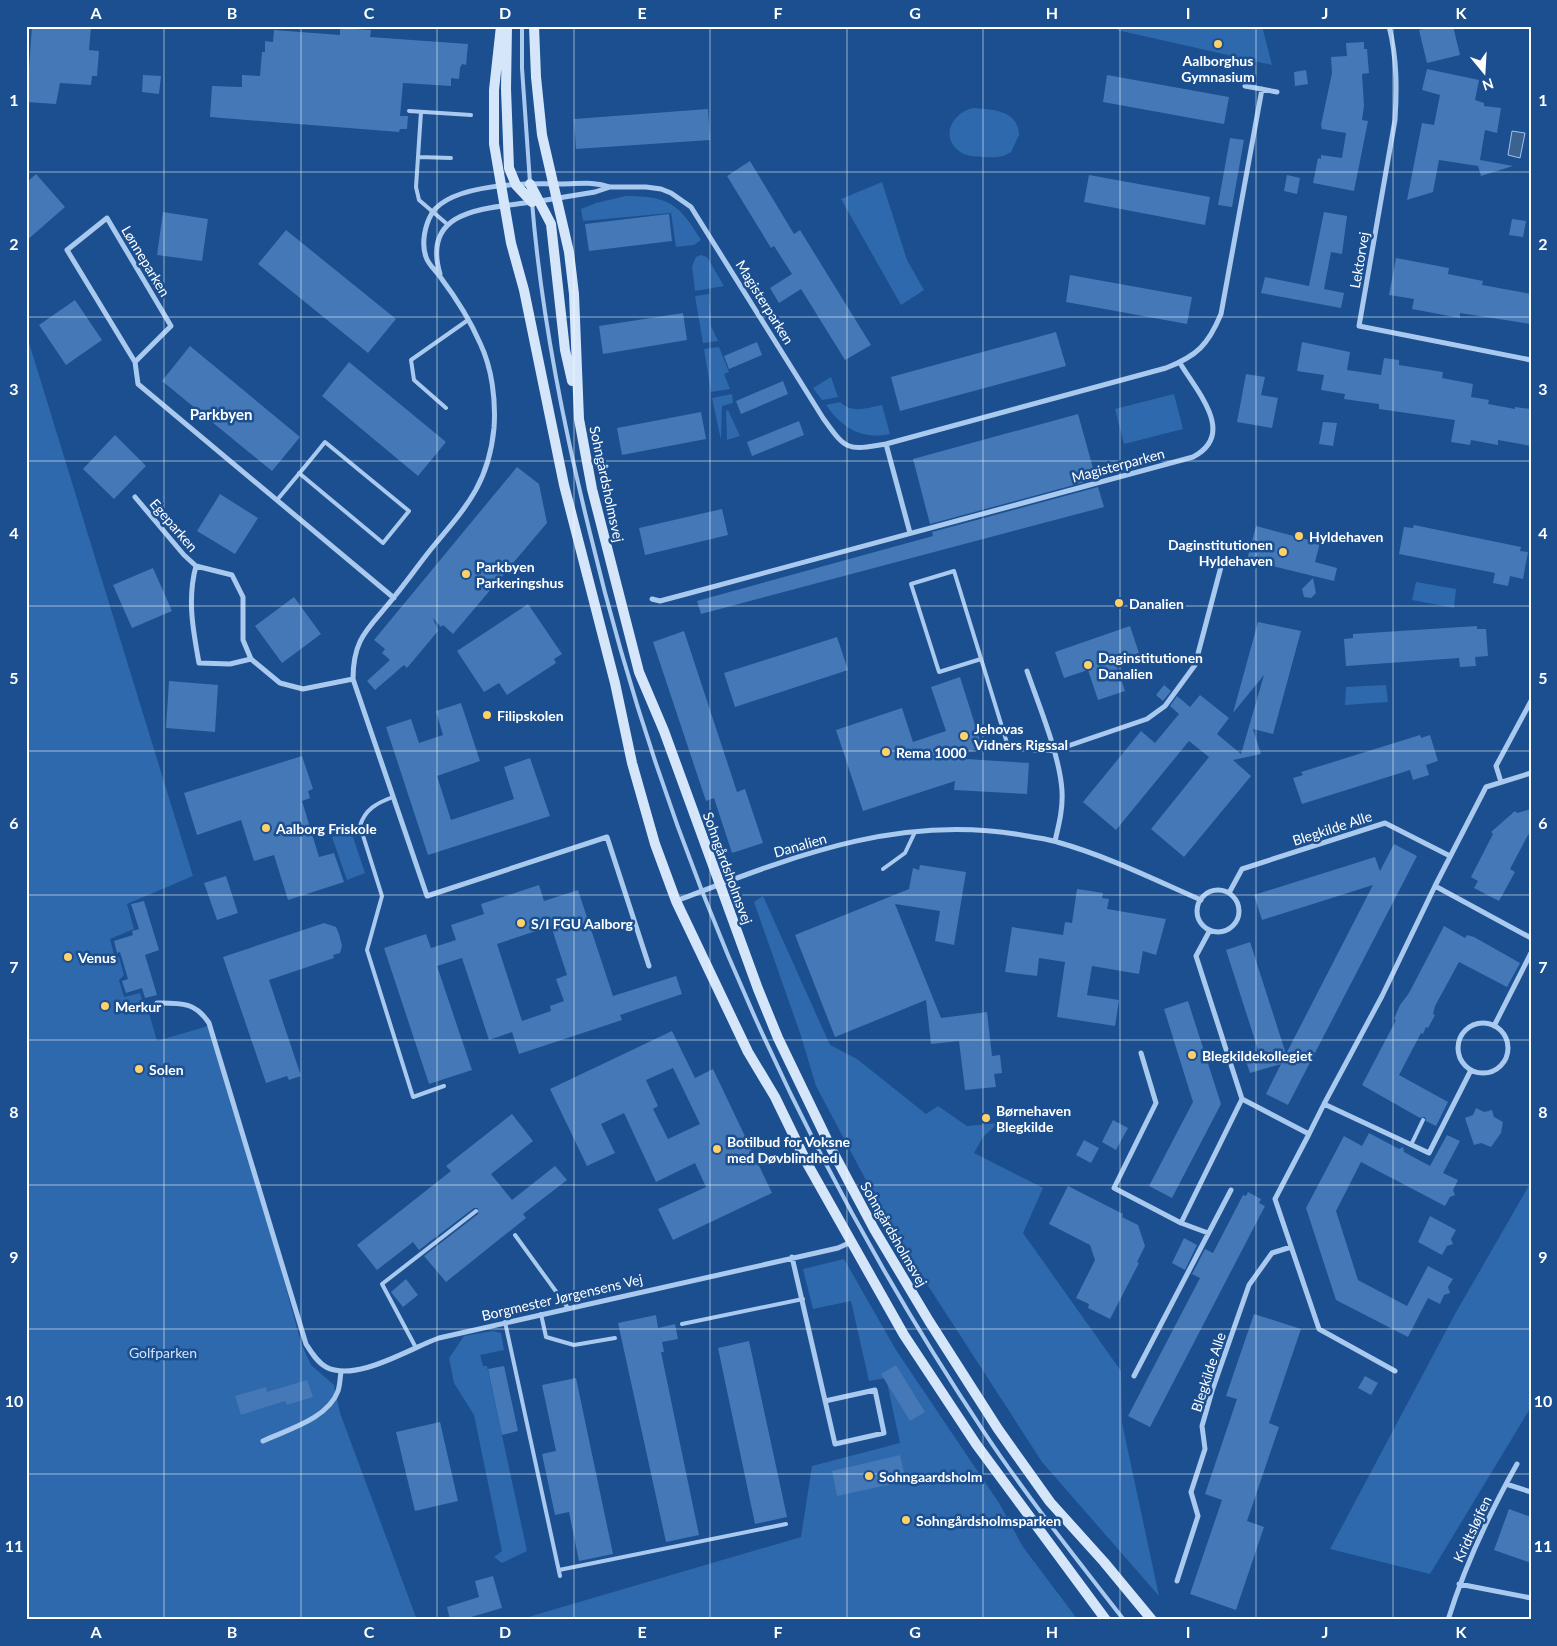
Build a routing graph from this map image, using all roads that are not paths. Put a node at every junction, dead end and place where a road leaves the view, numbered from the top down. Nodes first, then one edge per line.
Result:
1 (501, 26) edge
2 (507, 26) edge
3 (522, 26) edge
4 (534, 26) edge
5 (1389, 26) edge
6 (1245, 86) dead end
7 (1262, 89) junction
8 (1277, 92) dead end
9 (409, 111) dead end
10 (421, 112) junction
11 (471, 115) dead end
12 (419, 157) junction
13 (451, 158) dead end
14 (554, 183) junction
15 (516, 184) junction
16 (530, 184) junction
17 (501, 187) junction
18 (610, 187) junction
19 (557, 198) junction
20 (536, 202) junction
21 (504, 206) junction
22 (433, 212) junction
23 (447, 224) junction
24 (441, 277) junction
25 (468, 320) junction
26 (1531, 360) edge
27 (135, 362) junction
28 (1180, 363) junction
29 (446, 408) dead end
30 (579, 419) junction
31 (886, 444) junction
32 (299, 473) junction
33 (135, 498) dead end
34 (277, 500) junction
35 (910, 533) junction
36 (1222, 563) dead end
37 (196, 566) junction
38 (394, 598) junction
39 (652, 599) dead end
40 (251, 659) junction
41 (981, 659) junction
42 (1028, 671) dead end
43 (353, 678) junction
44 (1531, 701) edge
45 (1053, 751) junction
46 (1531, 772) edge
47 (1501, 782) junction
48 (393, 797) junction
49 (916, 830) junction
50 (1055, 841) junction
51 (1450, 856) junction
52 (883, 869) dead end
53 (720, 884) junction
54 (1435, 886) junction
55 (701, 892) junction
56 (1229, 893) junction
57 (1201, 900) junction
58 (676, 901) junction
59 (1210, 930) junction
60 (1531, 938) edge
61 (1531, 953) edge
62 (649, 966) dead end
63 (157, 1002) dead end
64 (1494, 1026) junction
65 (1140, 1053) dead end
66 (1471, 1070) junction
67 (444, 1086) dead end
68 (1242, 1099) junction
69 (1324, 1104) junction
70 (1423, 1120) dead end
71 (1309, 1134) junction
72 (1411, 1144) junction
73 (1231, 1190) dead end
74 (476, 1211) dead end
75 (1181, 1223) junction
76 (1208, 1233) junction
77 (515, 1235) dead end
78 (851, 1242) junction
79 (1291, 1247) junction
80 (792, 1257) junction
81 (802, 1299) junction
82 (568, 1308) junction
83 (541, 1314) junction
84 (505, 1322) junction
85 (682, 1324) dead end
86 (615, 1338) dead end
87 (415, 1346) junction
88 (1395, 1371) dead end
89 (341, 1372) junction
90 (1134, 1376) dead end
91 (825, 1401) junction
92 (263, 1441) dead end
93 (1517, 1464) dead end
94 (1506, 1484) junction
95 (1531, 1492) edge
96 (786, 1524) dead end
97 (559, 1570) junction
98 (560, 1576) dead end
99 (1177, 1581) dead end
100 (1459, 1584) junction
101 (1531, 1598) edge
102 (1106, 1620) edge
103 (1124, 1620) edge
104 (1152, 1620) edge
105 (1448, 1620) edge

1 - 17 street
2 - 15 street
3 - 16 lane
4 - 14 street, Sohngårdsholmsvej
5 - 26 street, Lektorvej
6 - 7 street
7 - 8 street
7 - 28 street, Magisterparken
9 - 10 lane
10 - 11 lane
10 - 12 lane
12 - 13 lane
12 - 22 lane
14 - 16 street, Magisterparken
14 - 18 street, Magisterparken
14 - 19 street, Sohngårdsholmsvej
15 - 16 street, Magisterparken
15 - 17 street, Magisterparken
15 - 20 street
16 - 20 street
17 - 21 street
17 - 22 street
18 - 19 street, Magisterparken
18 - 31 street, Magisterparken
19 - 20 street, Magisterparken
19 - 30 street, Sohngårdsholmsvej
20 - 21 street, Magisterparken
20 - 30 street
20 - 55 lane
21 - 23 street
21 - 58 street
22 - 23 lane
22 - 24 street
23 - 24 street
24 - 25 street
25 - 29 lane
25 - 38 street
27 - 27 street, Lønneparken
27 - 34 street, Lønneparken
28 - 31 street, Magisterparken
28 - 35 street, Magisterparken
30 - 53 street, Sohngårdsholmsvej
31 - 35 street
32 - 32 lane
32 - 34 lane
33 - 37 street, Egeparken
34 - 38 street, Lønneparken
35 - 39 street, Magisterparken
36 - 45 street
37 - 40 street, Egeparken
37 - 40 street, Egeparken
38 - 43 street
40 - 43 street
41 - 41 lane
41 - 45 lane
42 - 45 street
43 - 48 street
44 - 47 street
45 - 50 street
46 - 47 street
47 - 51 street
48 - 62 street
48 - 67 lane
49 - 50 street, Danalien
49 - 52 lane
49 - 53 street, Danalien
50 - 57 street, Danalien
51 - 54 street
51 - 56 street, Blegkilde Alle
53 - 55 street, Danalien
53 - 104 street, Sohngårdsholmsvej
54 - 60 street
54 - 69 street
55 - 58 street, Danalien
55 - 103 lane
56 - 57 street
56 - 59 street
57 - 59 street
58 - 78 street
59 - 68 street
61 - 64 street
63 - 89 street
64 - 66 street
64 - 66 street
65 - 75 street
66 - 72 street
68 - 71 street
68 - 75 street
69 - 71 street
69 - 72 street
70 - 72 lane
71 - 79 street
73 - 76 street
74 - 87 lane
75 - 76 street
76 - 90 street
77 - 82 lane
78 - 80 street, Borgmester Jørgensens Vej
78 - 102 street
79 - 88 street
79 - 99 street, Blegkilde Alle
80 - 81 street
80 - 82 street, Borgmester Jørgensens Vej
81 - 85 lane
81 - 91 street
82 - 83 street, Borgmester Jørgensens Vej
83 - 84 street, Borgmester Jørgensens Vej
83 - 86 lane
84 - 87 street, Borgmester Jørgensens Vej
84 - 97 lane
87 - 89 street, Borgmester Jørgensens Vej
89 - 92 street
91 - 91 street
93 - 94 street, Kridtsløjfen
94 - 95 street, Kridtsløjfen
94 - 100 street, Kridtsløjfen
96 - 97 lane
97 - 98 lane
100 - 101 street, Kridtsløjfen
100 - 105 street, Kridtsløjfen

